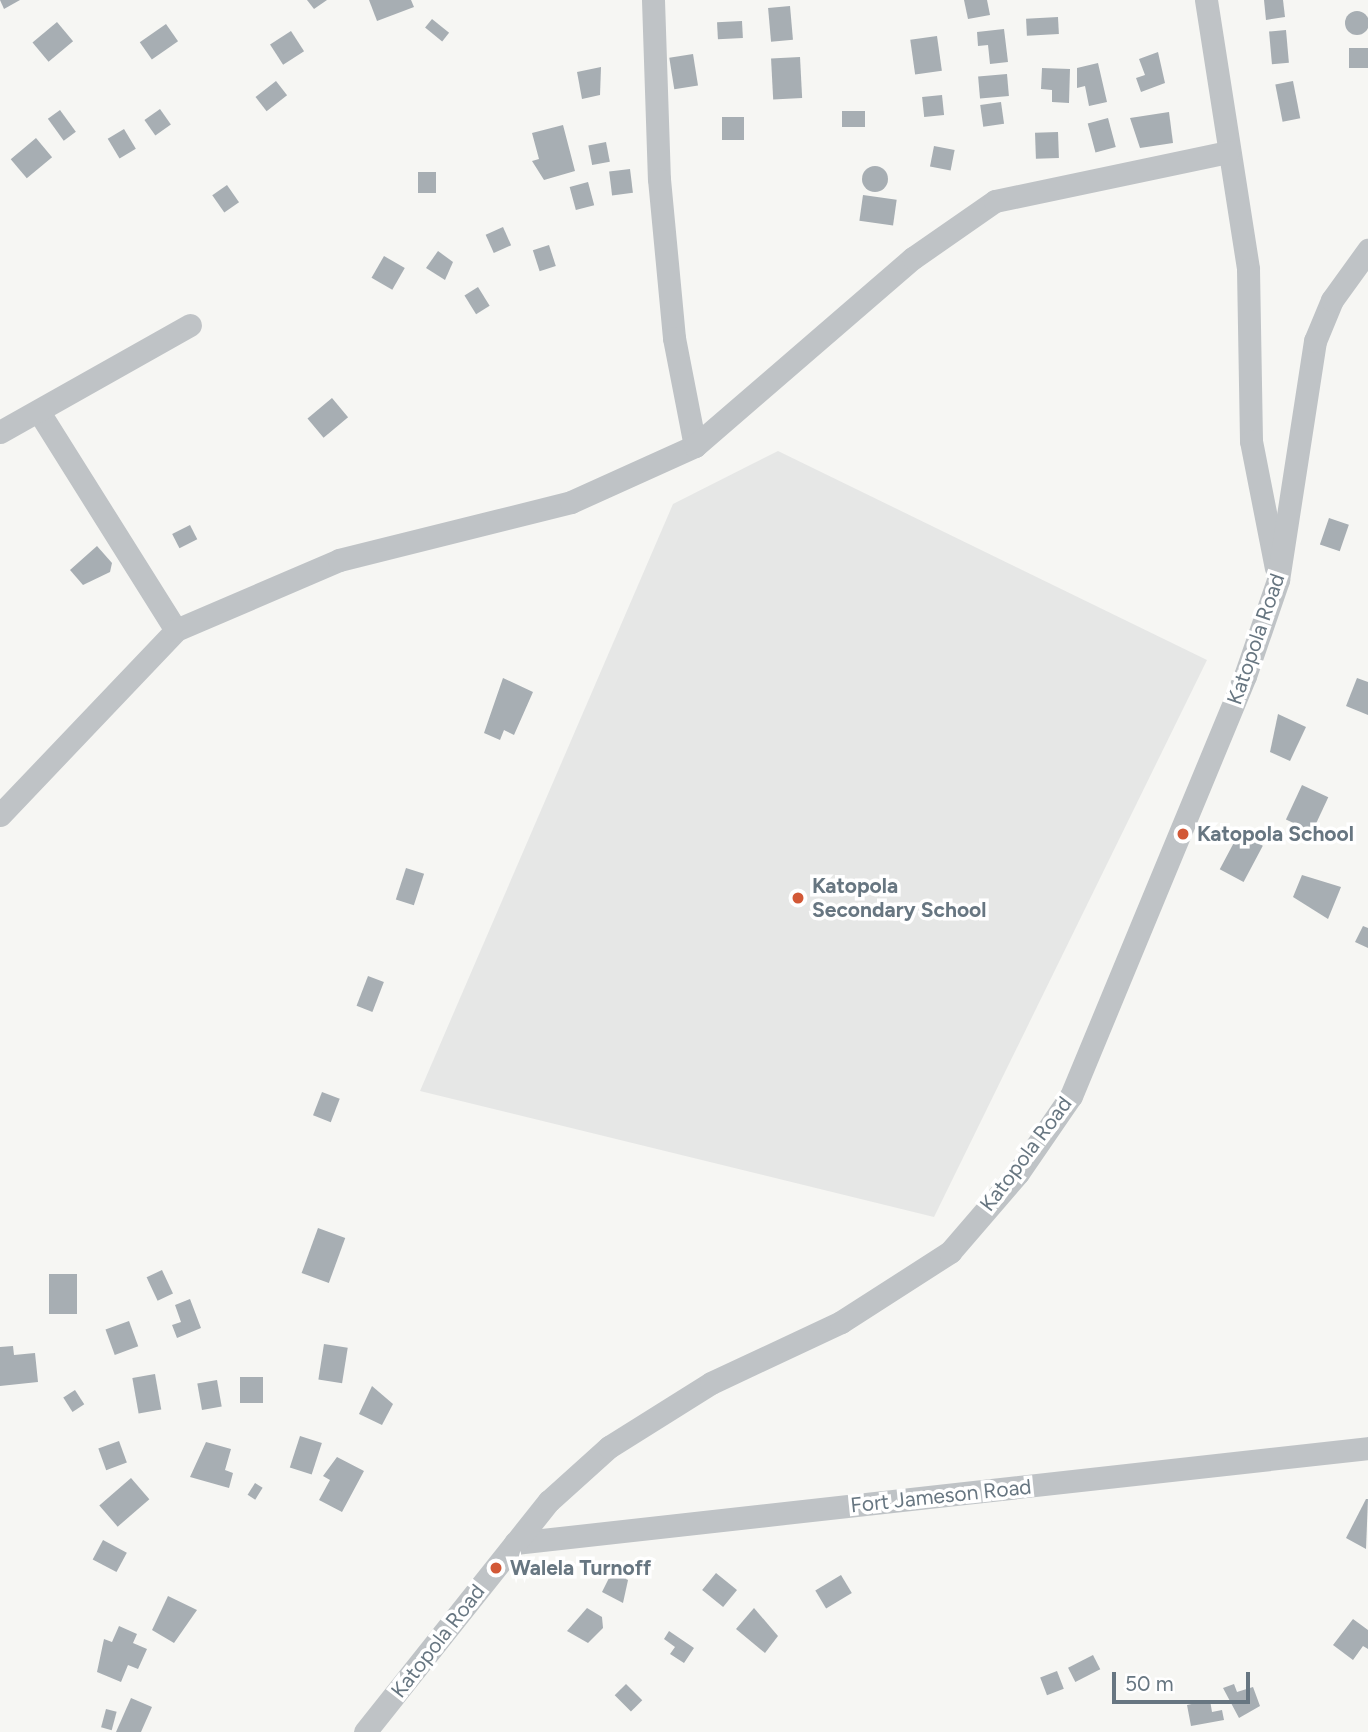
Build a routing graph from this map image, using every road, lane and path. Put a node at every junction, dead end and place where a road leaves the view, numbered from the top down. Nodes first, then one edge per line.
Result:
1 (653, 0) edge
2 (1206, 0) edge
3 (1228, 152) junction
4 (1368, 250) edge
5 (190, 325) dead end
6 (39, 412) junction
7 (0, 432) edge
8 (695, 446) junction
9 (1278, 580) junction
10 (176, 630) junction
11 (0, 815) edge
12 (1368, 1448) edge
13 (515, 1543) junction
14 (365, 1732) edge

1 - 8 street
2 - 3 street
3 - 8 street
3 - 9 street
4 - 9 street, Katopola Road
5 - 6 street
6 - 7 street
6 - 10 street
8 - 10 street
9 - 13 street, Katopola Road
10 - 11 street
12 - 13 street, Fort Jameson Road
13 - 14 street, Katopola Road

